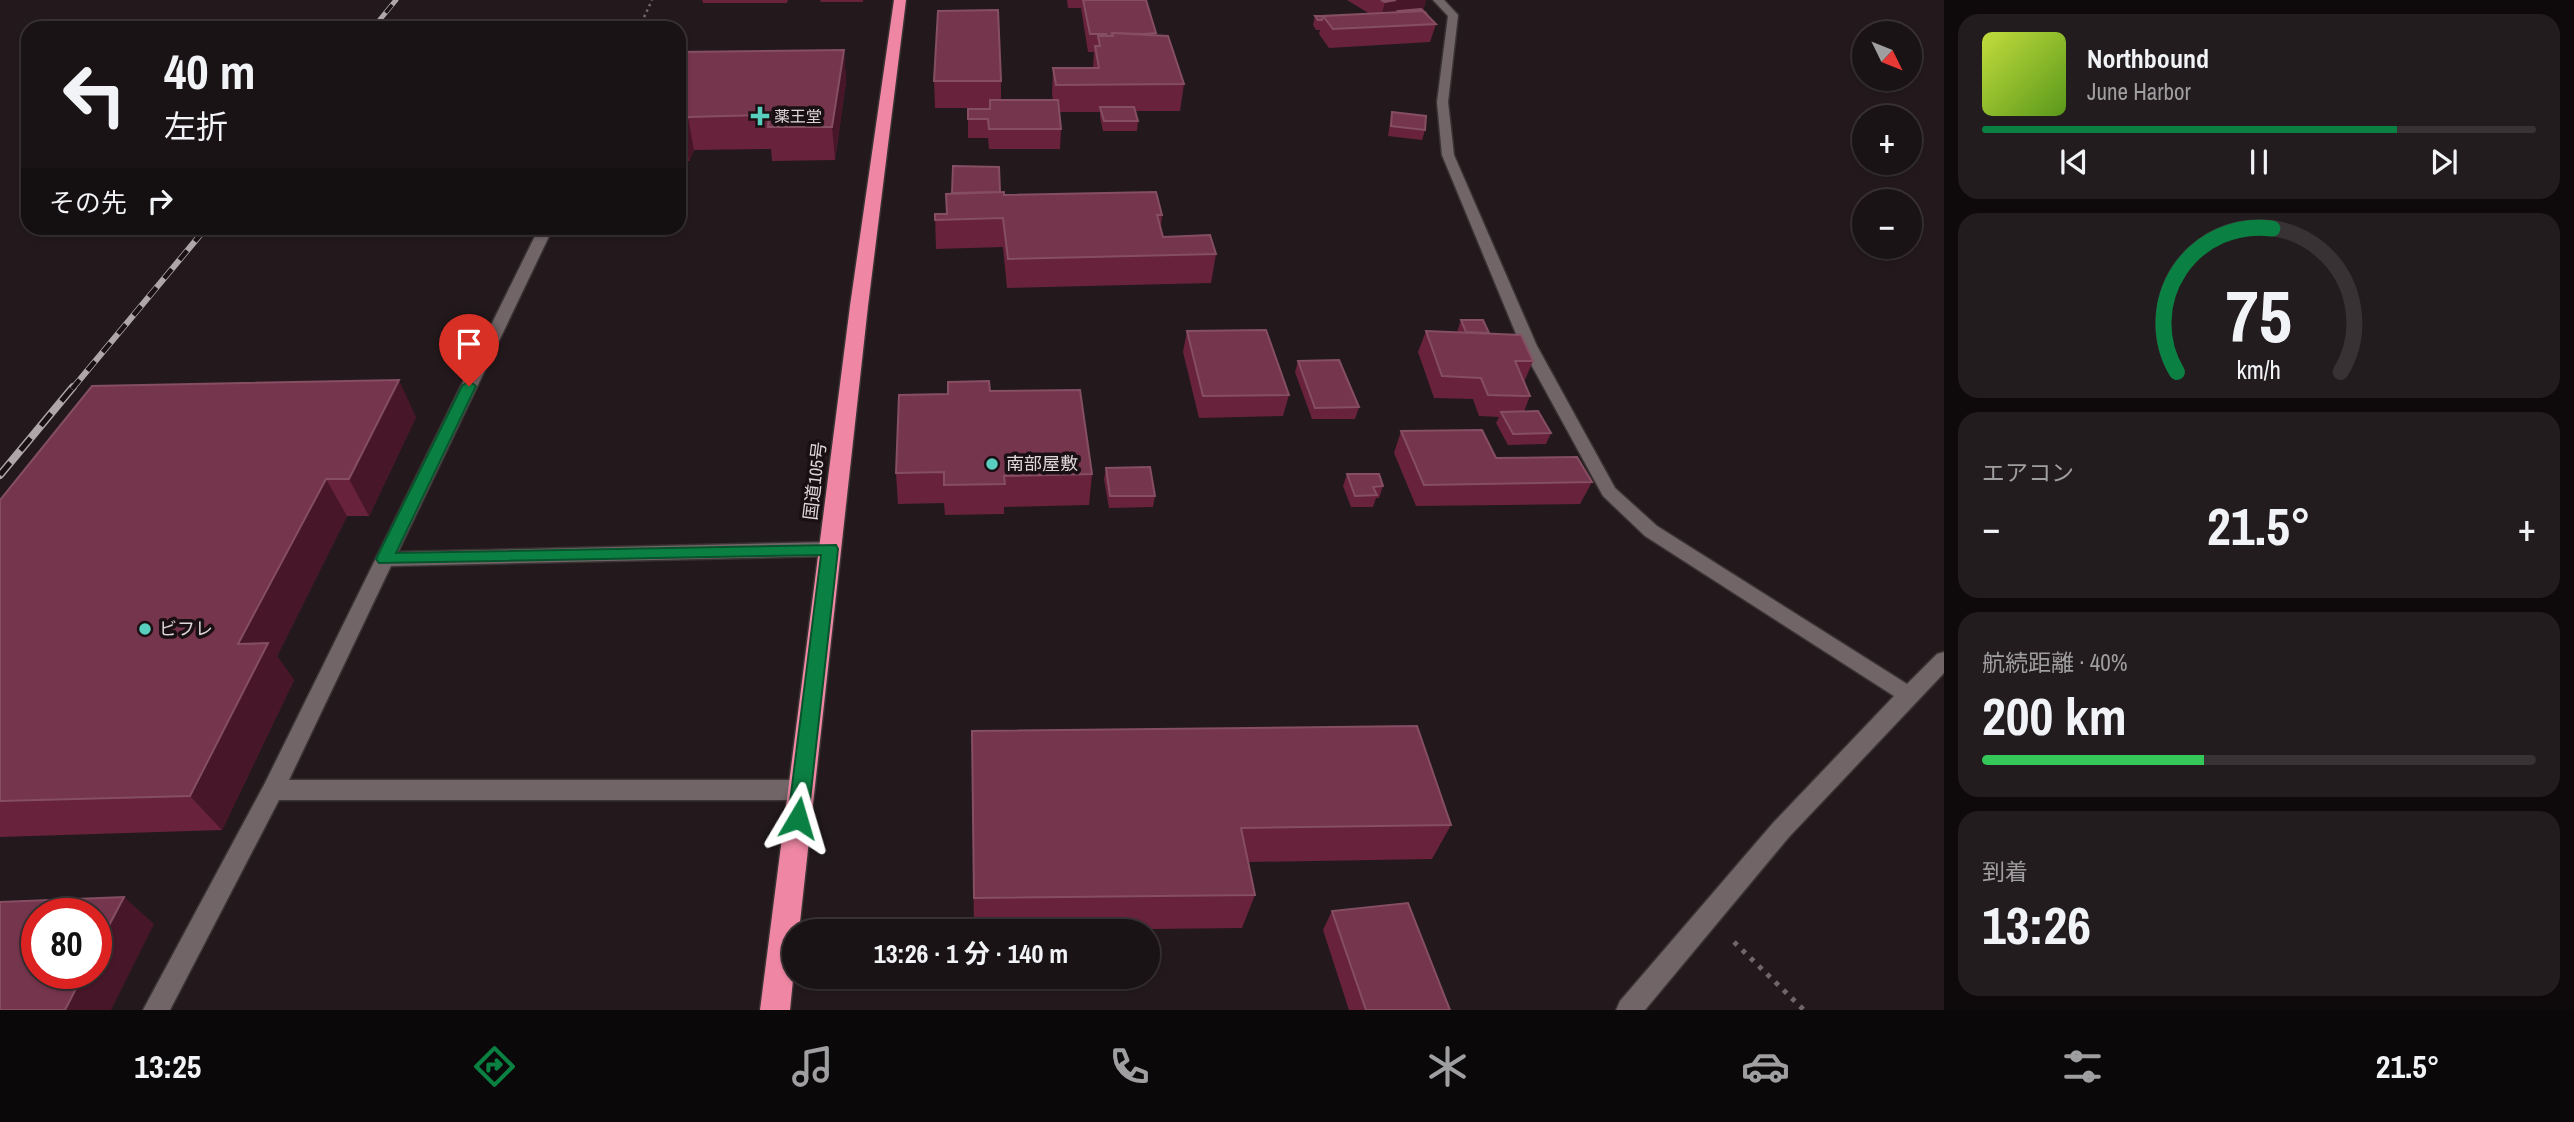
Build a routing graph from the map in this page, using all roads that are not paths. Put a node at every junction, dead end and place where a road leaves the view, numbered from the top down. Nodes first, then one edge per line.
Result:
1 (900, 0) edge
2 (1438, 0) edge
3 (543, 235) edge
4 (830, 549) junction
5 (385, 559) junction
6 (1944, 660) edge
7 (1908, 695) junction
8 (273, 790) junction
9 (801, 790) junction
10 (156, 1010) edge
11 (775, 1010) edge
12 (1629, 1010) edge

1 - 4 highway, 国道105号
2 - 7 street
3 - 5 street
4 - 5 street
4 - 9 highway, 国道105号
5 - 8 street
6 - 7 street
7 - 12 street
8 - 9 street
8 - 10 street
9 - 11 highway, 国道105号

